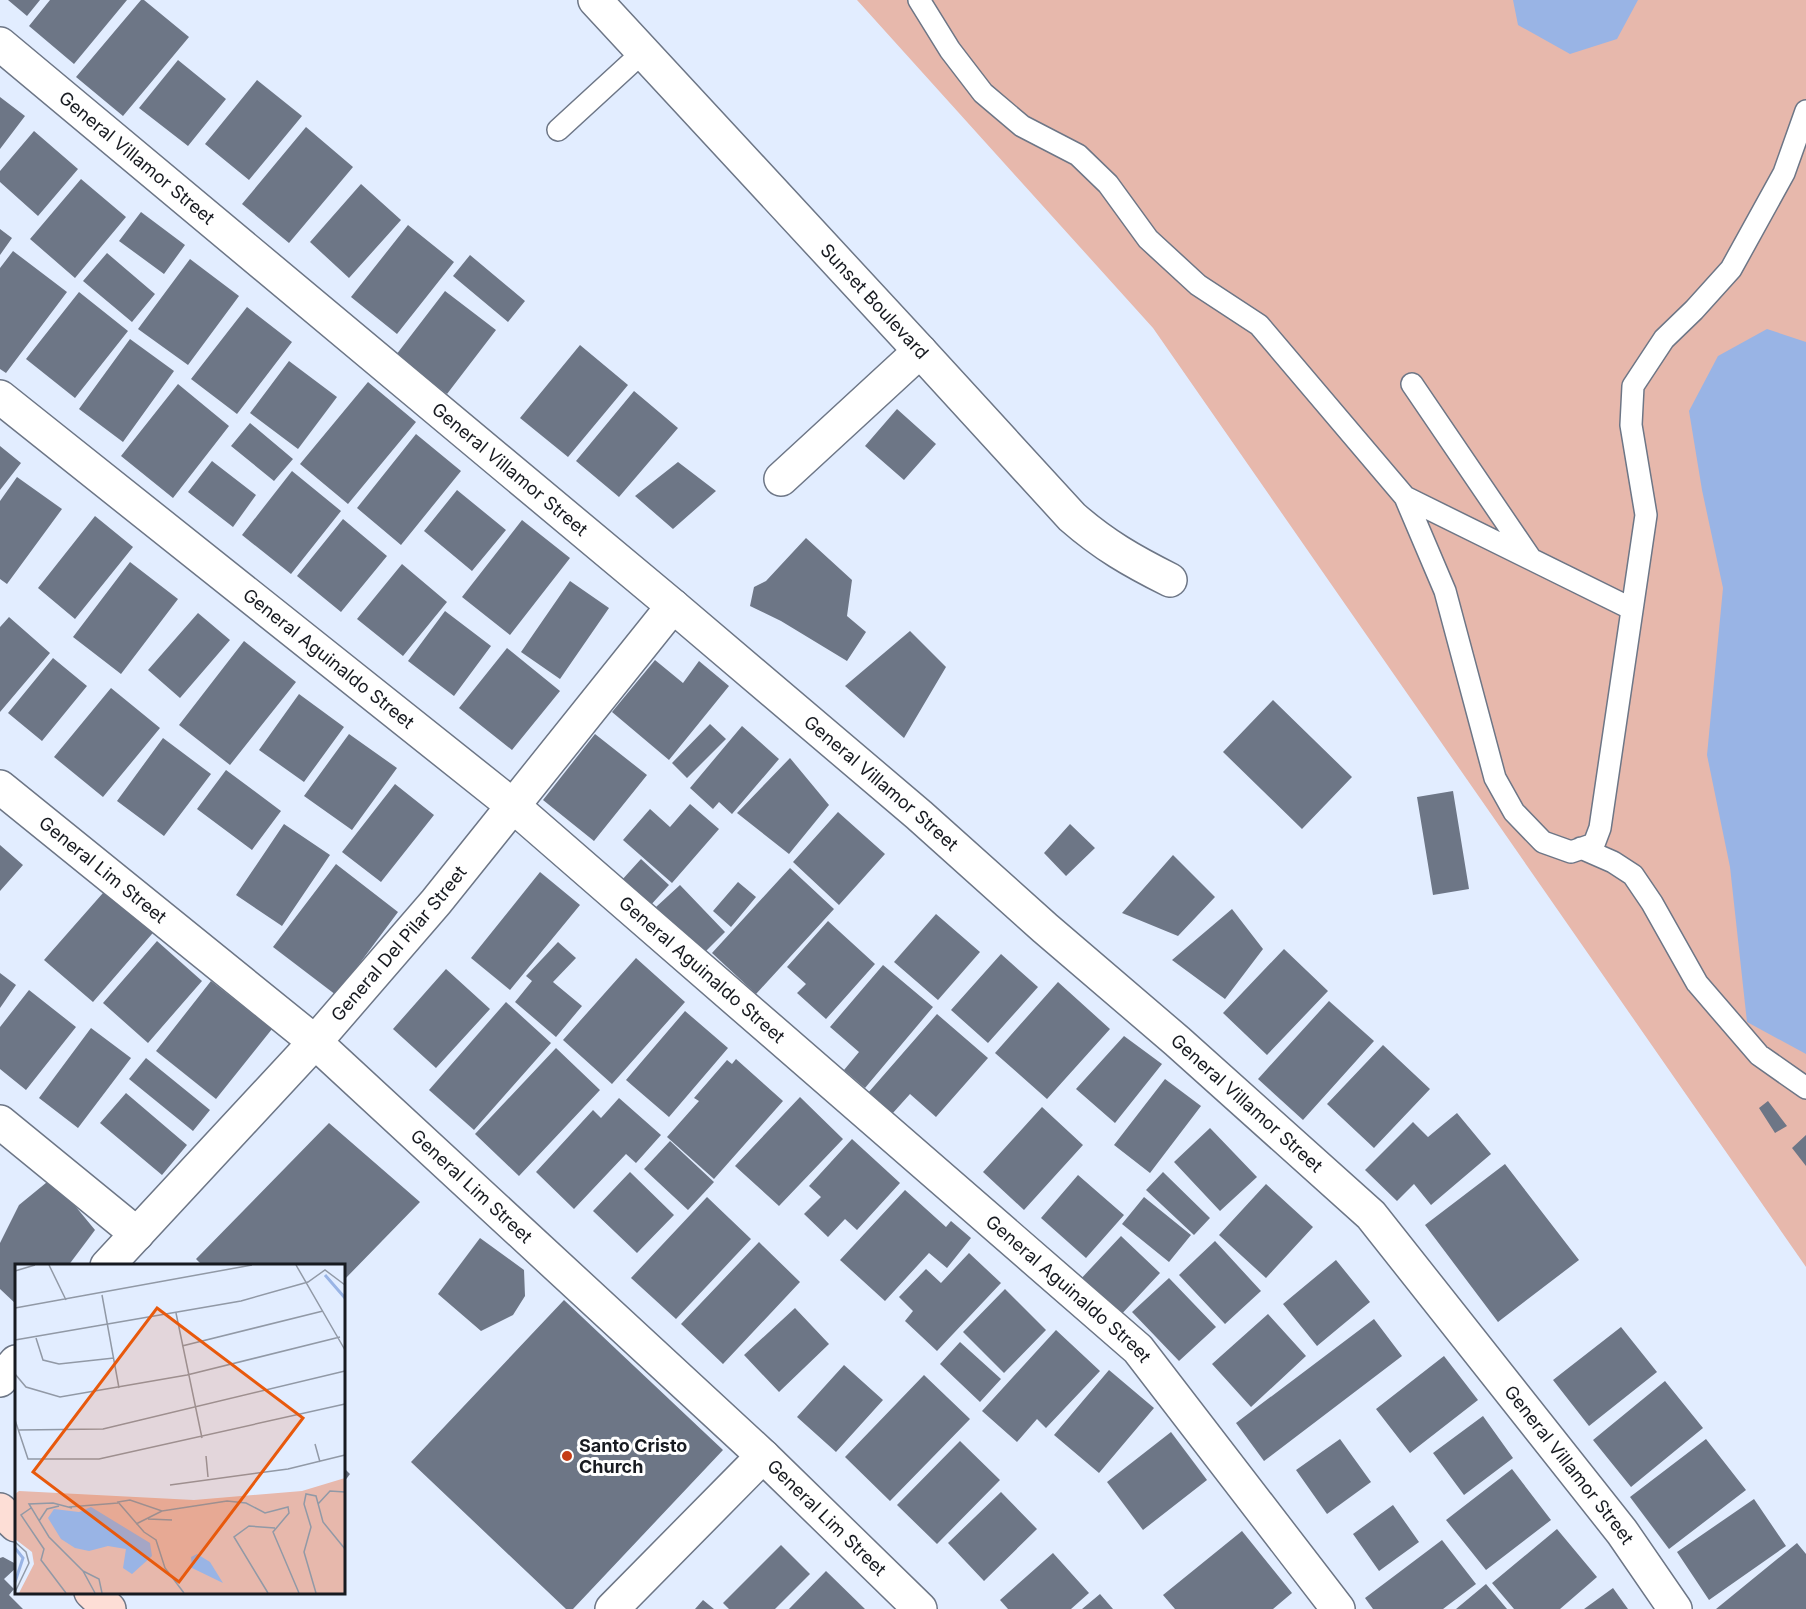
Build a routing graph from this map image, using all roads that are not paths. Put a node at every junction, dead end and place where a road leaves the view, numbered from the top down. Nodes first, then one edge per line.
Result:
1 (595, 0) edge
2 (919, 0) edge
3 (0, 44) edge
4 (643, 52) junction
5 (1806, 111) edge
6 (558, 130) dead end
7 (920, 351) junction
8 (1412, 384) dead end
9 (0, 397) edge
10 (781, 479) dead end
11 (1405, 497) junction
12 (1531, 559) junction
13 (1170, 580) dead end
14 (673, 606) junction
15 (1632, 609) junction
16 (0, 787) edge
17 (512, 805) junction
18 (1581, 848) junction
19 (315, 1042) junction
20 (1806, 1088) edge
21 (0, 1122) edge
22 (137, 1234) junction
23 (109, 1264) edge
24 (15, 1363) edge
25 (0, 1380) edge
26 (763, 1456) junction
27 (0, 1510) edge
28 (15, 1524) edge
29 (92, 1594) edge
30 (109, 1609) edge
31 (612, 1609) edge
32 (920, 1609) edge
33 (1338, 1609) edge
34 (1675, 1609) edge

1 - 4 street, Sunset Boulevard
2 - 11 lane
3 - 14 street, General Villamor Street
4 - 6 lane
4 - 7 street, Sunset Boulevard
5 - 15 lane
7 - 10 street
7 - 13 street, Sunset Boulevard
8 - 12 lane
9 - 17 street, General Aguinaldo Street
11 - 12 lane
11 - 18 lane
12 - 15 lane
14 - 17 street, General Del Pilar Street
14 - 34 street, General Villamor Street
15 - 18 lane
16 - 19 street, General Lim Street
17 - 19 street, General Del Pilar Street
17 - 33 street, General Aguinaldo Street
18 - 20 lane
19 - 22 street, General Del Pilar Street
19 - 26 street, General Lim Street
21 - 22 street
22 - 23 street, General Del Pilar Street
24 - 25 street
26 - 31 street
26 - 32 street, General Lim Street
27 - 28 street
29 - 30 street

